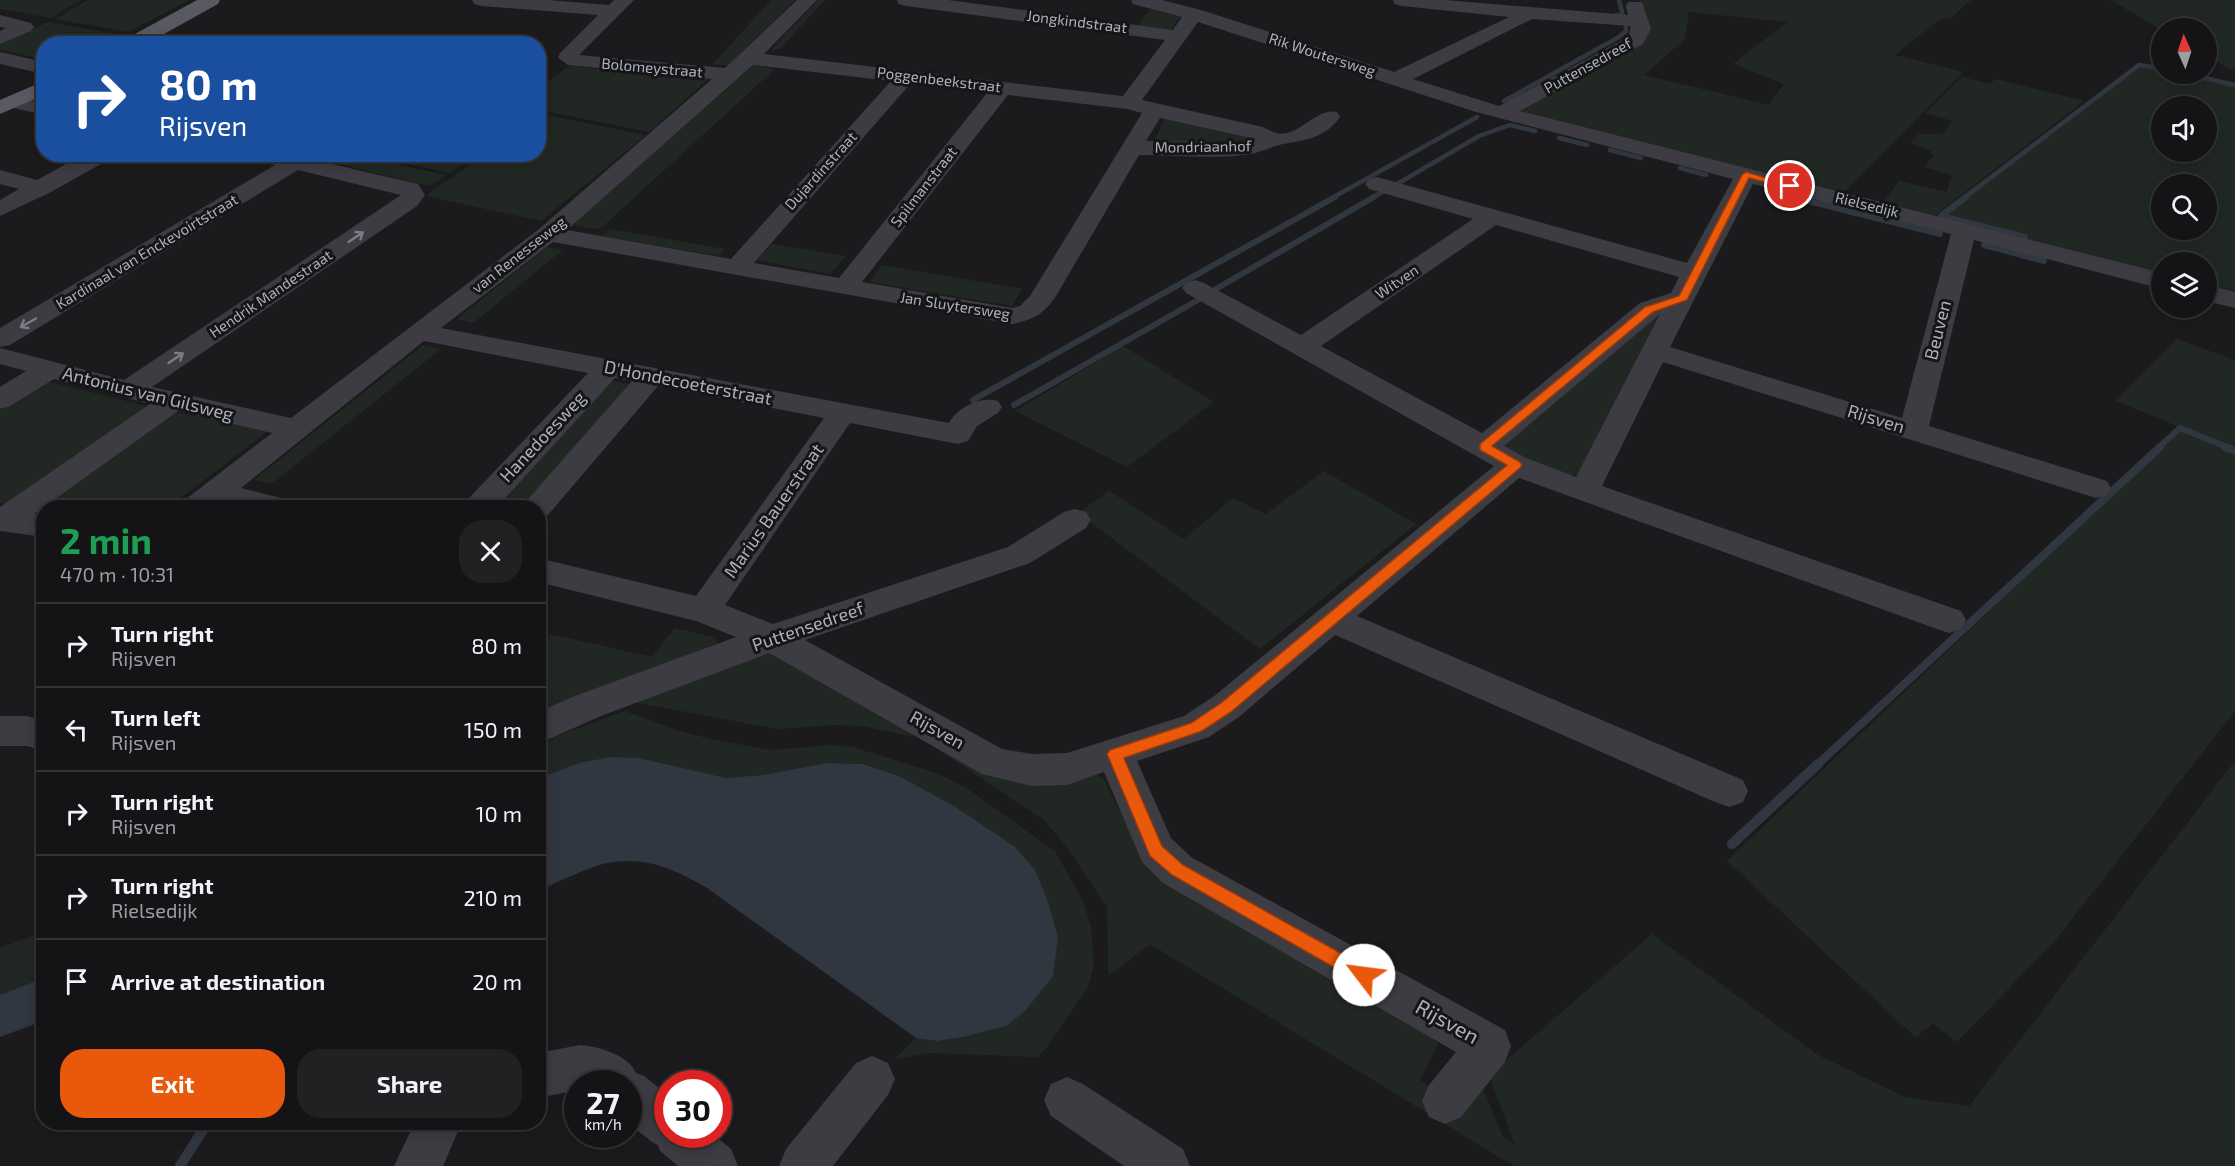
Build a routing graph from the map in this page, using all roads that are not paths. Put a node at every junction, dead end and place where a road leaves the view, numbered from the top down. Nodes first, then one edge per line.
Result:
1 (211, 0) edge
2 (481, 0) edge
3 (489, 0) edge
4 (808, 0) edge
5 (906, 0) edge
6 (1140, 0) edge
7 (1402, 0) edge
8 (1633, 0) edge
9 (619, 5) edge
10 (1527, 7) edge
11 (1194, 14) junction
12 (1638, 21) junction
13 (148, 36) edge
14 (1177, 36) junction
15 (0, 58) edge
16 (748, 58) junction
17 (36, 66) edge
18 (730, 75) junction
19 (906, 76) junction
20 (1396, 79) junction
21 (1003, 87) junction
22 (36, 91) edge
23 (1129, 103) junction
24 (6, 105) edge
25 (36, 108) edge
26 (1154, 110) junction
27 (1503, 112) junction
28 (1329, 117) dead end
29 (1271, 141) junction
30 (1132, 148) junction
31 (88, 162) edge
32 (290, 162) edge
33 (294, 163) junction
34 (1746, 175) junction
35 (0, 177) edge
36 (1377, 184) dead end
37 (41, 188) junction
38 (0, 209) edge
39 (1492, 217) junction
40 (1964, 230) junction
41 (548, 234) junction
42 (737, 267) junction
43 (2151, 278) edge
44 (1688, 285) junction
45 (845, 287) junction
46 (1195, 288) dead end
47 (2217, 296) edge
48 (2235, 300) edge
49 (419, 332) junction
50 (0, 339) edge
51 (1301, 347) junction
52 (1655, 351) junction
53 (0, 356) edge
54 (608, 368) junction
55 (48, 369) junction
56 (652, 376) junction
57 (128, 390) junction
58 (0, 400) edge
59 (173, 401) junction
60 (988, 407) dead end
61 (843, 412) junction
62 (297, 429) junction
63 (1913, 431) junction
64 (1484, 447) junction
65 (1515, 465) junction
66 (2096, 488) dead end
67 (1584, 491) junction
68 (206, 500) edge
69 (485, 500) edge
70 (543, 500) edge
71 (1, 520) edge
72 (1075, 520) dead end
73 (36, 525) edge
74 (546, 572) edge
75 (704, 610) junction
76 (1333, 620) junction
77 (1949, 620) dead end
78 (772, 638) junction
79 (546, 725) edge
80 (0, 732) edge
81 (36, 734) edge
82 (1115, 754) junction
83 (1729, 791) dead end
84 (595, 1070) edge
85 (546, 1073) edge
86 (872, 1079) dead end
87 (1067, 1100) dead end
88 (1445, 1101) dead end
89 (642, 1104) edge
90 (654, 1114) edge
91 (435, 1130) edge
92 (693, 1148) edge
93 (418, 1166) edge
94 (714, 1166) edge
95 (803, 1166) edge
96 (1166, 1166) edge

1 - 13 main road
2 - 3 street
3 - 9 street
4 - 16 street, van Renesseweg
5 - 14 street, Jongkindstraat
6 - 11 street, Rik Woutersweg
7 - 10 street
8 - 12 street, Puttensedreef
9 - 18 street, Bolomeystraat
10 - 12 street
10 - 20 street
11 - 14 street
11 - 20 street, Rik Woutersweg
12 - 27 street, Puttensedreef
14 - 23 street
15 - 17 street
16 - 18 street, van Renesseweg
16 - 19 street, Poggenbeekstraat
18 - 41 street, van Renesseweg
19 - 21 street, Poggenbeekstraat
19 - 42 street, Dujardinstraat
20 - 27 street, Rik Woutersweg
21 - 23 street, Poggenbeekstraat
21 - 45 street, Spilmanstraat
22 - 24 main road
23 - 26 street
24 - 25 street
26 - 29 street, Mondriaanhof
26 - 30 street, Jan Sluytersweg
27 - 34 street, Rielsedijk
28 - 29 street, Mondriaanhof
29 - 30 street, Mondriaanhof
30 - 45 street, Jan Sluytersweg
31 - 37 street
32 - 33 street
33 -> 50 street, Kardinaal van Enckevoirtstraat
57 -> 33 street, Hendrik Mandestraat
34 - 40 street, Rielsedijk
34 - 44 street
35 - 37 street
36 - 39 street
37 - 38 street
39 - 44 street
39 - 51 street, Witven
40 - 43 street, Rielsedijk
40 - 63 street, Beuven
41 - 42 street, Jan Sluytersweg
41 - 49 street, van Renesseweg
42 - 45 street, Jan Sluytersweg
44 - 52 street
44 - 64 street
46 - 51 street
47 - 48 street
49 - 54 street, D'Hondecoeterstraat
49 - 62 street, van Renesseweg
51 - 64 street
52 - 63 street, Rijsven
52 - 67 street
53 - 55 street, Antonius van Gilsweg
54 - 56 street, D'Hondecoeterstraat
54 - 69 street, Hanedoesweg
55 - 57 street, Antonius van Gilsweg
55 - 58 street
56 - 61 street, D'Hondecoeterstraat
56 - 70 street
57 - 59 street, Antonius van Gilsweg
59 - 62 street, Antonius van Gilsweg
59 - 71 street
60 - 61 street, D'Hondecoeterstraat
61 - 75 street, Marius Bauerstraat
62 - 68 street, van Renesseweg
63 - 66 street, Rijsven
64 - 65 street
65 - 67 street
65 - 76 street, Rijsven
67 - 77 street
71 - 73 street
72 - 78 street, Puttensedreef
74 - 75 street, Rijsven
75 - 78 street, Rijsven
76 - 82 street, Rijsven
76 - 83 street
78 - 79 street, Puttensedreef
78 - 82 street, Rijsven
80 - 81 street
82 - 88 street, Rijsven
84 - 85 street
86 - 95 street
87 - 96 street
89 - 90 street
91 - 93 street
92 - 94 street

